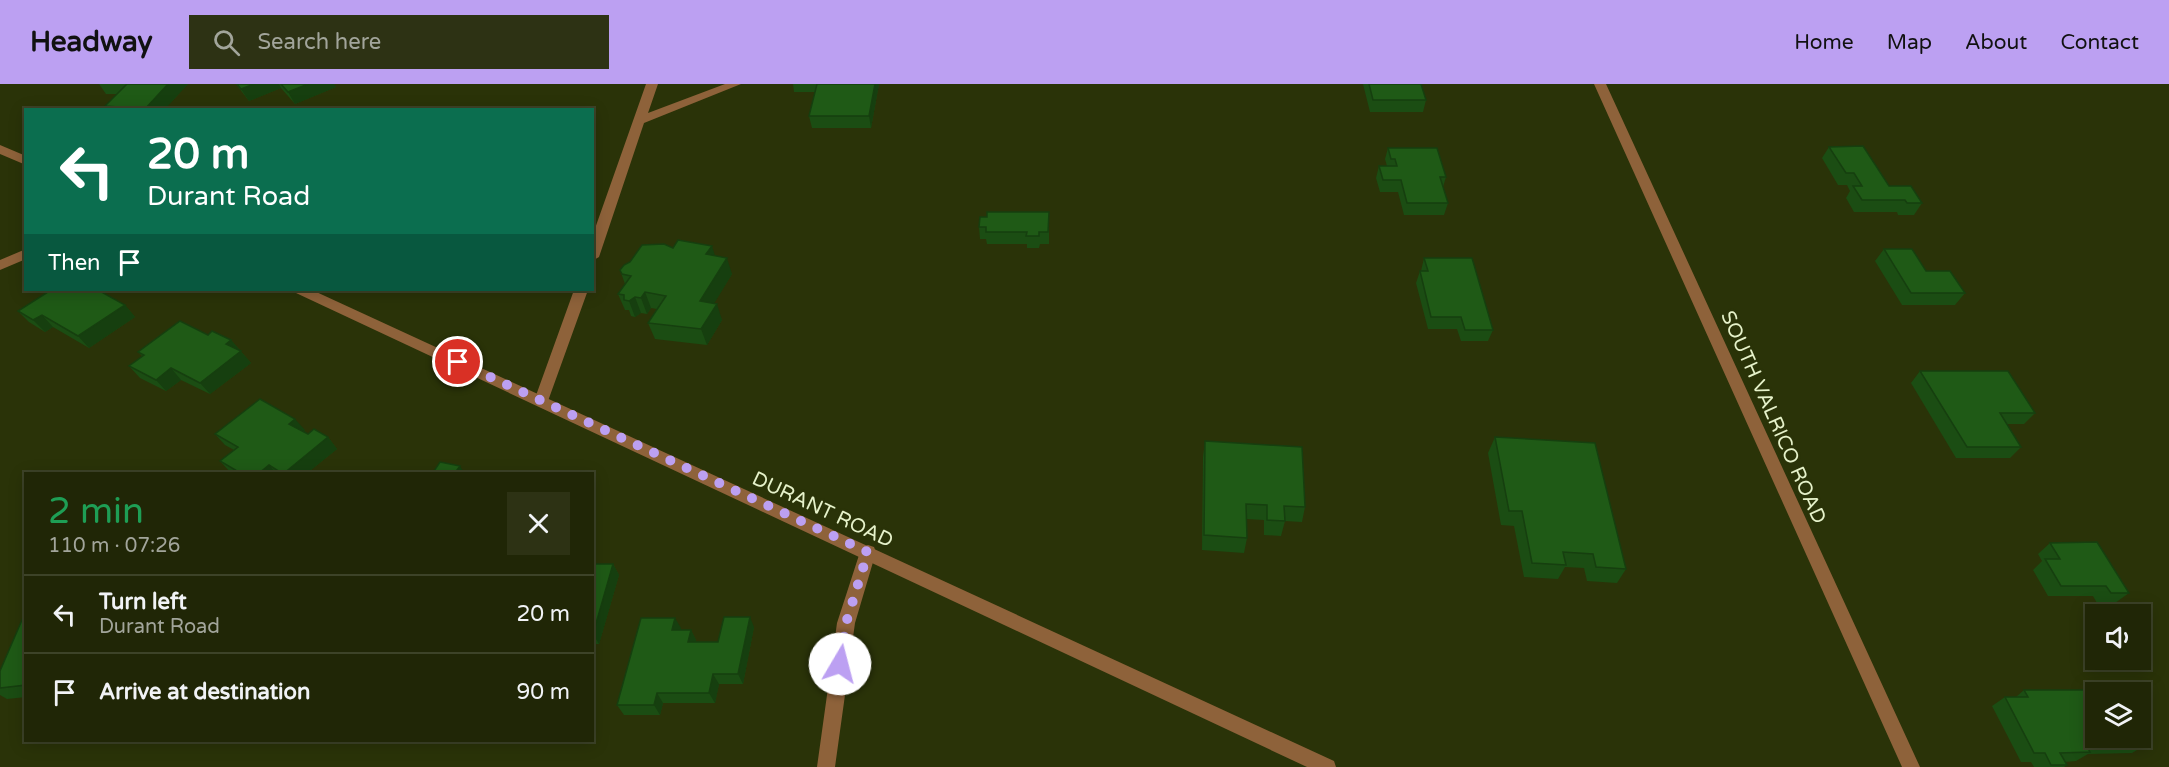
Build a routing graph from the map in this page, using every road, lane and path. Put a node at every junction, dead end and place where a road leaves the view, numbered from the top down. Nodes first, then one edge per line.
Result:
1 (652, 84) edge
2 (710, 84) edge
3 (735, 84) edge
4 (1599, 84) edge
5 (704, 96) junction
6 (639, 121) junction
7 (0, 149) edge
8 (24, 160) edge
9 (594, 251) edge
10 (24, 254) edge
11 (0, 265) edge
12 (303, 291) edge
13 (581, 291) edge
14 (541, 401) junction
15 (868, 552) junction
16 (826, 767) edge
17 (1327, 767) edge
18 (1911, 767) edge

1 - 6 street
2 - 5 street
3 - 5 street
4 - 18 street, SOUTH VALRICO ROAD
5 - 6 street
6 - 9 street
7 - 8 street
10 - 11 street
12 - 14 street, DURANT ROAD
13 - 14 street
14 - 15 street, DURANT ROAD
15 - 16 street
15 - 17 street, DURANT ROAD

